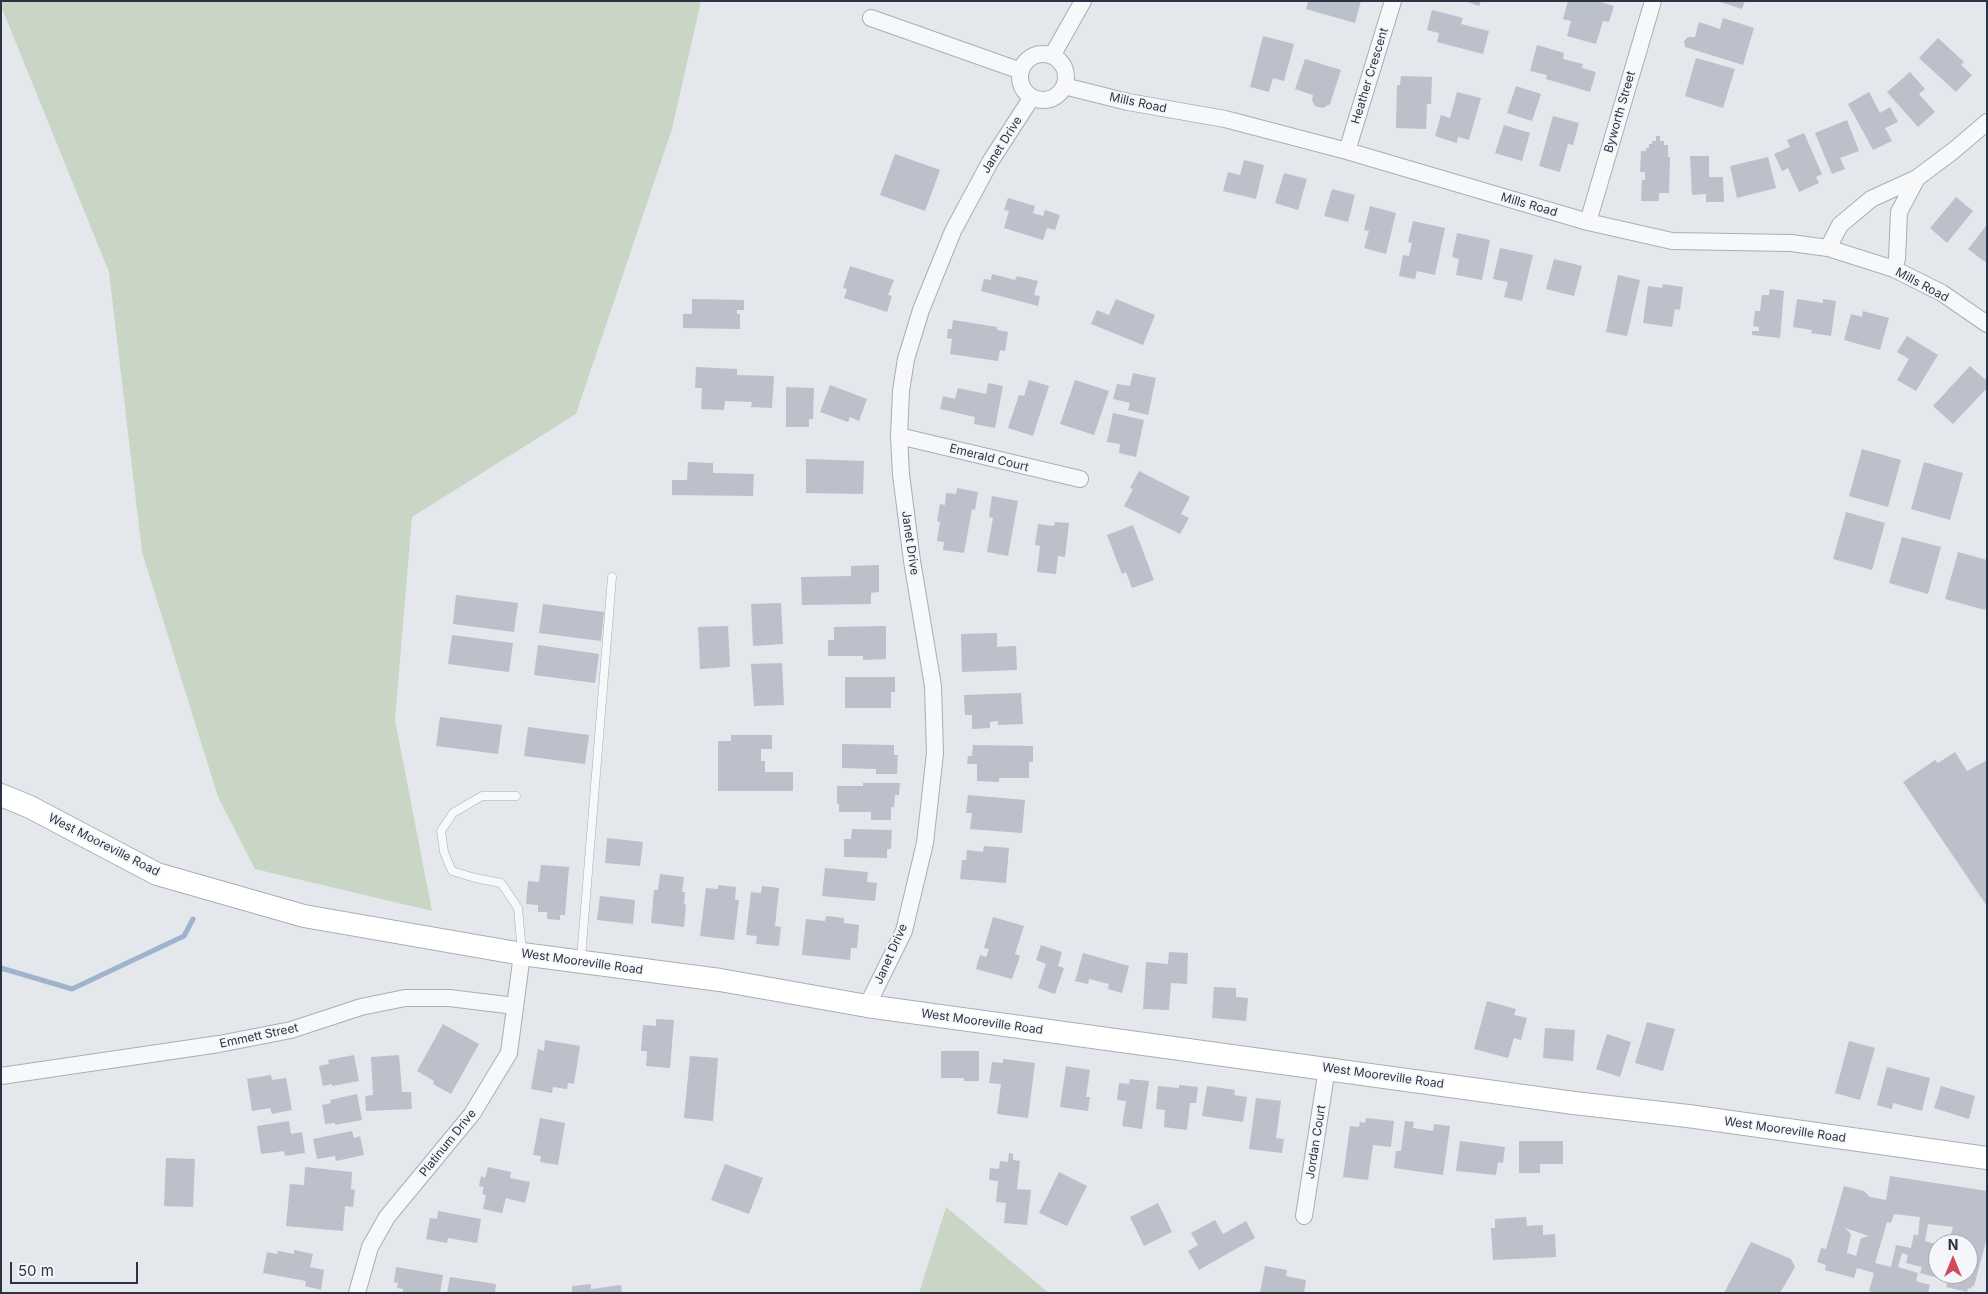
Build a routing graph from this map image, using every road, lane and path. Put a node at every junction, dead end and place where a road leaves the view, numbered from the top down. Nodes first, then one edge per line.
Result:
1 (1083, 1) edge
2 (1393, 1) edge
3 (1653, 1) edge
4 (872, 18) dead end
5 (1052, 56) junction
6 (1021, 72) junction
7 (1064, 86) junction
8 (1032, 97) junction
9 (1987, 122) edge
10 (1347, 151) junction
11 (1917, 178) junction
12 (1588, 222) junction
13 (1828, 248) junction
14 (1894, 269) junction
15 (1987, 324) edge
16 (899, 436) junction
17 (1080, 478) dead end
18 (612, 577) dead end
19 (1, 795) edge
20 (516, 796) dead end
21 (522, 954) junction
22 (580, 963) junction
23 (515, 1006) junction
24 (867, 1006) junction
25 (1327, 1068) junction
26 (1, 1076) edge
27 (1987, 1158) edge
28 (1304, 1216) dead end
29 (357, 1293) edge

1 - 5 street
2 - 10 street, Heather Crescent
3 - 12 street, Byworth Street
4 - 6 street
5 - 6 street
5 - 7 street
6 - 8 street
7 - 8 street
7 - 10 street, Mills Road
8 - 16 street, Janet Drive
9 - 11 street
10 - 12 street, Mills Road
11 - 13 street
11 - 14 street
12 - 13 street, Mills Road
13 - 14 street, Mills Road
14 - 15 street, Mills Road
16 - 17 street, Emerald Court
16 - 24 street, Janet Drive
18 - 22 lane
19 - 21 main road, West Mooreville Road
20 - 21 lane
21 - 22 main road, West Mooreville Road
21 - 23 street, Platinum Drive
22 - 24 main road, West Mooreville Road
23 - 26 street, Emmett Street
23 - 29 street, Platinum Drive
24 - 25 main road, West Mooreville Road
25 - 27 main road, West Mooreville Road
25 - 28 street, Jordan Court

